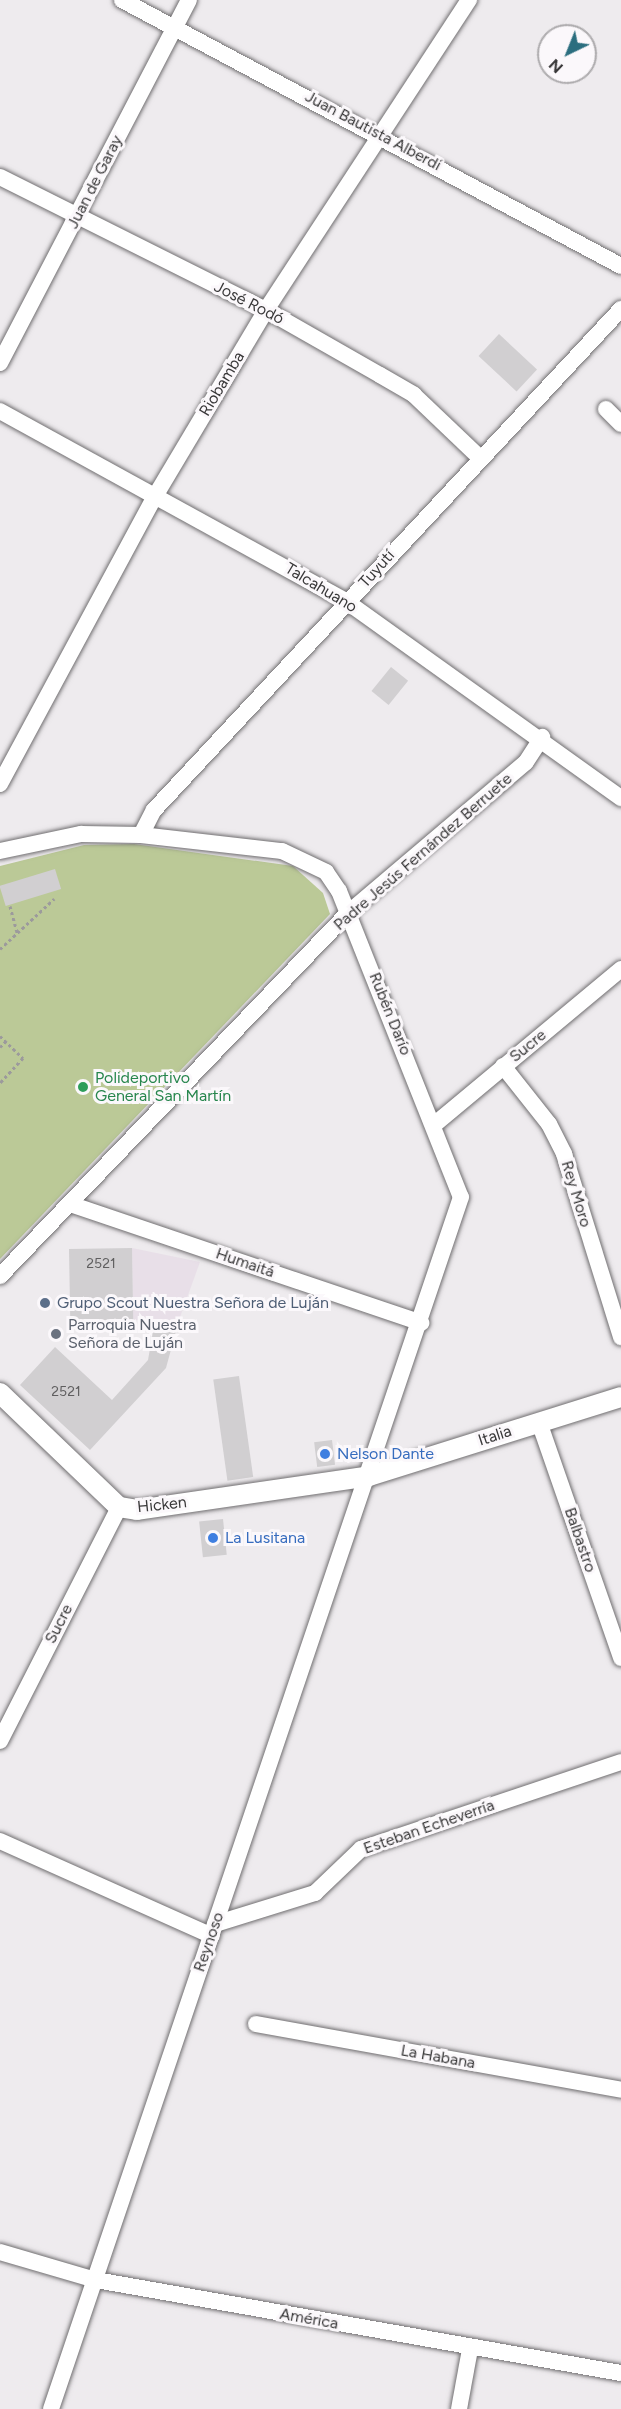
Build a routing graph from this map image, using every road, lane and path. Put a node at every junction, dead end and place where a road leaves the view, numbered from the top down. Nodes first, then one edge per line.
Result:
1 (122, 0) edge
2 (189, 0) edge
3 (468, 0) edge
4 (175, 27) junction
5 (383, 136) junction
6 (0, 177) edge
7 (77, 216) junction
8 (621, 266) edge
9 (621, 309) edge
10 (266, 310) junction
11 (0, 363) edge
12 (606, 409) dead end
13 (0, 411) edge
14 (621, 424) edge
15 (478, 457) junction
16 (157, 493) junction
17 (347, 602) junction
18 (542, 736) junction
19 (0, 784) edge
20 (621, 798) edge
21 (141, 835) junction
22 (0, 851) edge
23 (54, 899) dead end
24 (10, 906) dead end
25 (348, 913) junction
26 (17, 933) junction
27 (0, 949) edge
28 (621, 969) edge
29 (0, 1036) edge
30 (6, 1041) junction
31 (0, 1047) edge
32 (503, 1066) junction
33 (0, 1083) edge
34 (435, 1124) junction
35 (70, 1204) junction
36 (0, 1276) edge
37 (421, 1323) junction
38 (621, 1337) edge
39 (0, 1393) edge
40 (621, 1396) edge
41 (539, 1422) junction
42 (369, 1476) junction
43 (119, 1507) junction
44 (621, 1658) edge
45 (0, 1741) edge
46 (621, 1762) edge
47 (0, 1841) edge
48 (213, 1930) junction
49 (256, 2024) dead end
50 (621, 2090) edge
51 (0, 2252) edge
52 (96, 2280) junction
53 (471, 2349) junction
54 (621, 2373) edge
55 (51, 2409) edge
56 (459, 2409) edge

1 - 4 street, Juan Bautista Alberdi
2 - 4 street, Juan de Garay
3 - 5 street, Riobamba
4 - 5 street, Juan Bautista Alberdi
4 - 7 street, Juan de Garay
5 - 8 street, Juan Bautista Alberdi
5 - 10 street, Riobamba
6 - 7 street, José Rodó
7 - 10 street, José Rodó
7 - 11 street, Juan de Garay
9 - 15 street, Tuyutí
10 - 15 street, José Rodó
10 - 16 street, Riobamba
12 - 14 street
13 - 16 street, Talcahuano
15 - 17 street, Tuyutí
16 - 17 street, Talcahuano
16 - 19 street, Riobamba
17 - 18 street, Talcahuano
17 - 21 street, Tuyutí
18 - 20 street, Talcahuano
18 - 25 street, Padre Jesús Fernández Berruete
21 - 22 street, Rubén Darío
21 - 25 street, Rubén Darío
23 - 26 path
24 - 26 path
25 - 34 street, Rubén Darío
25 - 35 street, Padre Jesús Fernández Berruete
26 - 27 path
28 - 32 street, Sucre
29 - 30 path
30 - 31 path
30 - 33 path
32 - 34 street, Sucre
32 - 38 street, Rey Moro
34 - 37 street, Rubén Darío
35 - 36 street, Padre Jesús Fernández Berruete
35 - 37 street, Humaitá
37 - 42 street, Rubén Darío
39 - 43 street, Hicken
40 - 41 street, Italia
41 - 42 street, Italia
41 - 44 street, Balbastro
42 - 43 street, Hicken
42 - 48 street, Reynoso
43 - 45 street, Sucre
46 - 48 street, Esteban Echeverría
47 - 48 street
48 - 52 street, Reynoso
49 - 50 street, La Habana
51 - 52 street, América
52 - 53 street, América
52 - 55 street, Reynoso
53 - 54 street, América
53 - 56 street

